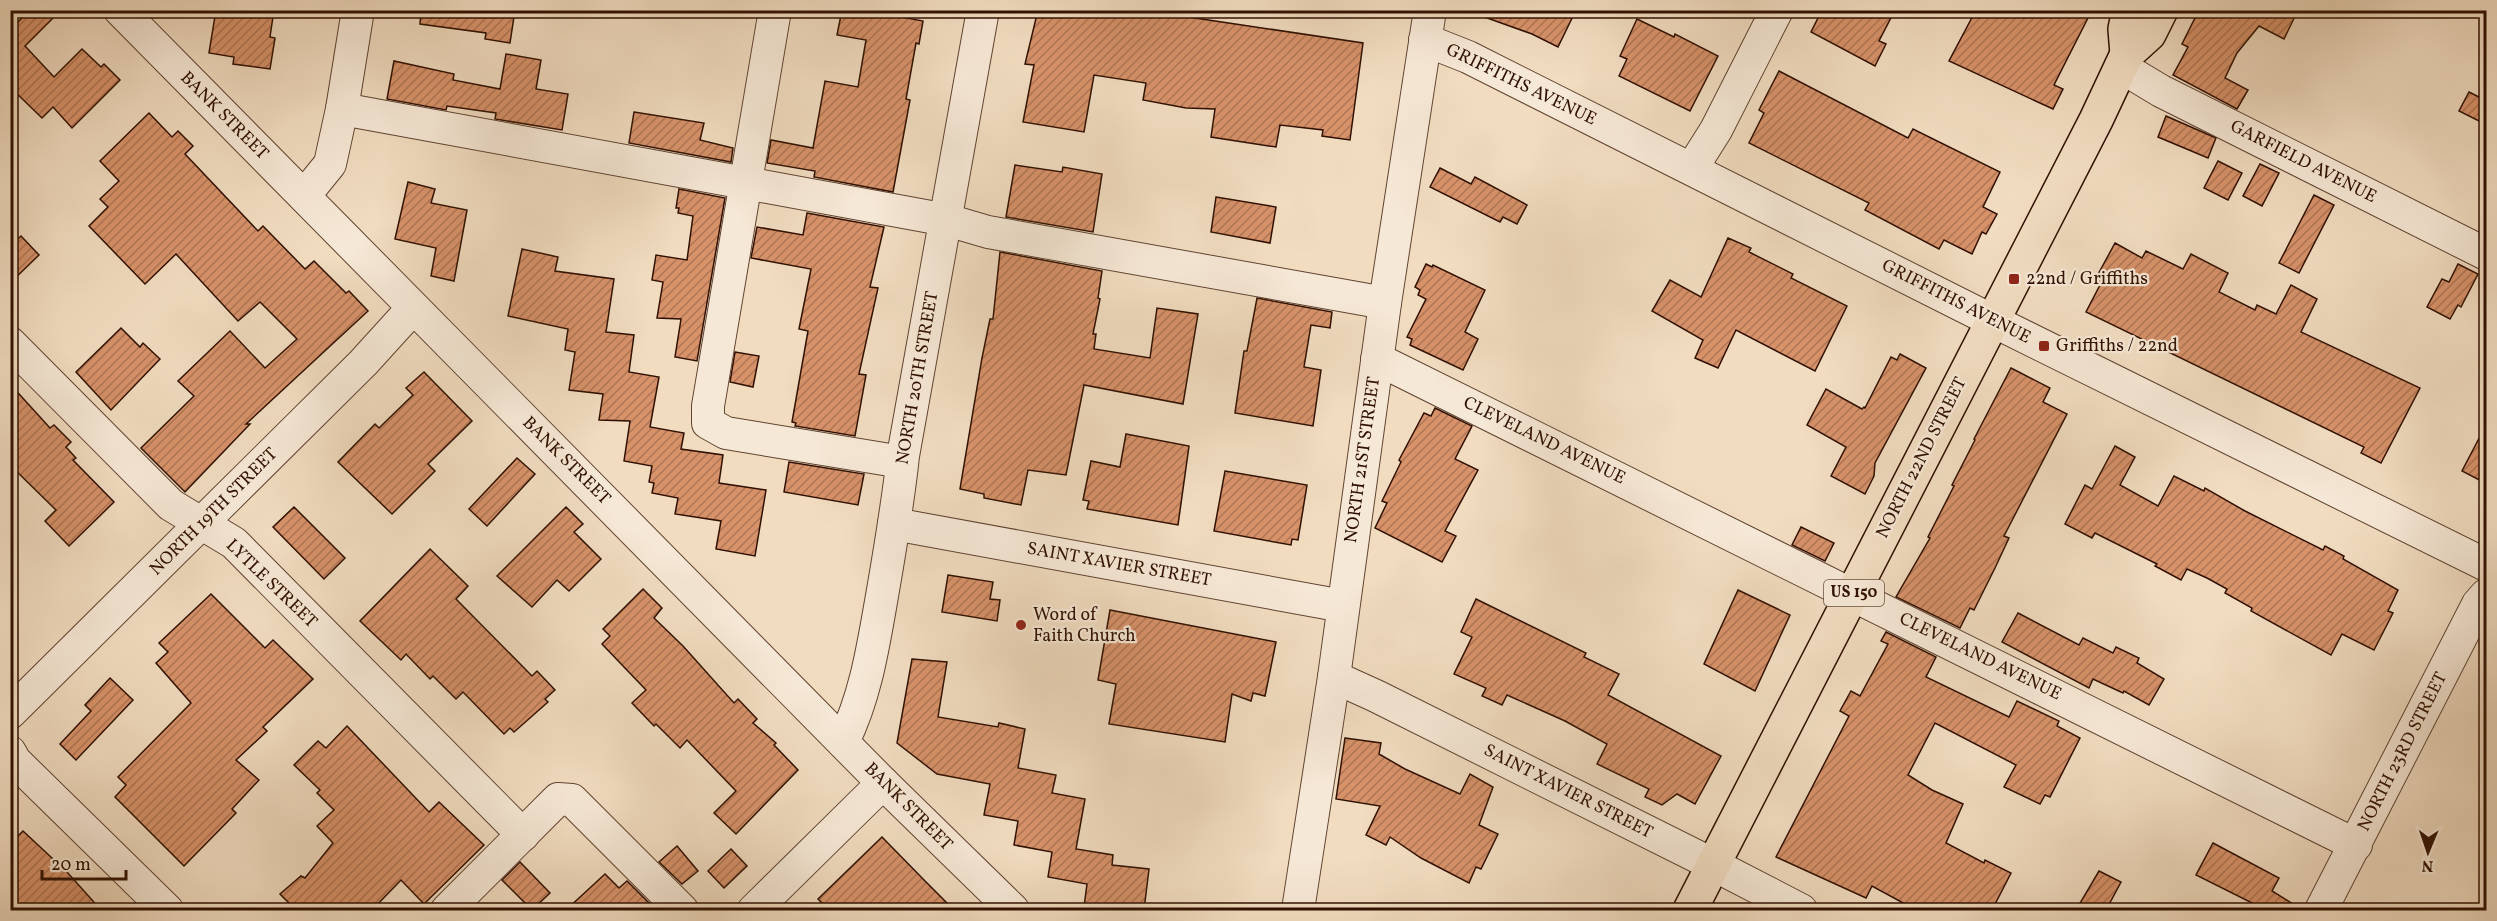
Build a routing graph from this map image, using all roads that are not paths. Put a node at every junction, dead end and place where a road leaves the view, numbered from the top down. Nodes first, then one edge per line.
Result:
1 (120, 10) edge
2 (358, 10) edge
3 (775, 10) edge
4 (983, 10) edge
5 (1777, 10) edge
6 (2129, 10) edge
7 (2161, 10) edge
8 (1427, 25) edge
9 (2124, 61) junction
10 (342, 109) junction
11 (1692, 168) junction
12 (746, 183) junction
13 (304, 196) junction
14 (947, 220) junction
15 (2487, 254) edge
16 (1385, 303) junction
17 (413, 308) junction
18 (1993, 321) junction
19 (10, 343) edge
20 (1377, 359) junction
21 (902, 462) junction
22 (202, 524) junction
23 (894, 524) junction
24 (2487, 565) edge
25 (1853, 594) junction
26 (2487, 596) edge
27 (1343, 606) junction
28 (1334, 678) junction
29 (10, 713) edge
30 (843, 742) junction
31 (10, 752) edge
32 (883, 783) junction
33 (524, 835) junction
34 (2356, 845) junction
35 (1714, 864) junction
36 (167, 910) edge
37 (447, 910) edge
38 (682, 910) edge
39 (754, 910) edge
40 (1012, 910) edge
41 (1298, 910) edge
42 (1690, 910) edge
43 (1801, 910) edge
44 (2321, 910) edge

1 - 13 street, BANK STREET
2 - 10 street
3 - 12 street
4 - 14 street, NORTH 20TH STREET
5 - 11 street
6 - 9 main road, US 150
7 - 9 main road, NORTH 22ND STREET / US 150
8 - 11 street, GRIFFITHS AVENUE
8 - 16 street, NORTH 21ST STREET
9 - 15 street, GARFIELD AVENUE
9 - 18 main road, NORTH 22ND STREET / US 150
10 - 12 street
10 - 13 street
11 - 18 street, GRIFFITHS AVENUE
12 - 14 street
12 - 21 street
13 - 17 street, BANK STREET
14 - 16 street
14 - 21 street, NORTH 20TH STREET
16 - 20 street, NORTH 21ST STREET
17 - 22 street, NORTH 19TH STREET
17 - 30 street, BANK STREET
18 - 24 street, GRIFFITHS AVENUE
18 - 25 main road, NORTH 22ND STREET / US 150
19 - 22 street, LYTLE STREET
20 - 25 street, CLEVELAND AVENUE
20 - 27 street, NORTH 21ST STREET
21 - 23 street, NORTH 20TH STREET
22 - 29 street, NORTH 19TH STREET
22 - 33 street, LYTLE STREET
23 - 27 street, SAINT XAVIER STREET
23 - 30 street, NORTH 20TH STREET
25 - 34 street, CLEVELAND AVENUE
25 - 35 main road, NORTH 22ND STREET / US 150
26 - 34 street, NORTH 23RD STREET
27 - 28 street, NORTH 21ST STREET
28 - 35 street, SAINT XAVIER STREET
28 - 41 street, NORTH 21ST STREET
30 - 32 street, BANK STREET
31 - 36 street
32 - 39 street
32 - 40 street, BANK STREET
33 - 37 street
33 - 38 street
34 - 44 street, NORTH 23RD STREET
35 - 42 main road, NORTH 22ND STREET / US 150
35 - 43 street, SAINT XAVIER STREET

